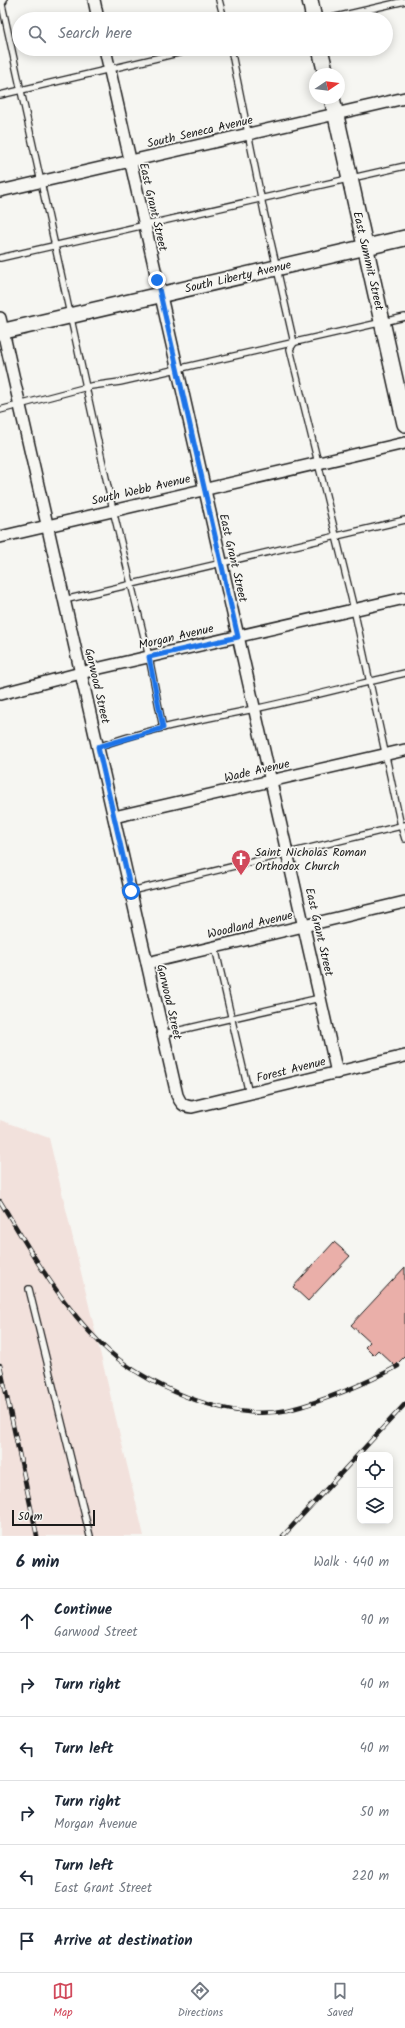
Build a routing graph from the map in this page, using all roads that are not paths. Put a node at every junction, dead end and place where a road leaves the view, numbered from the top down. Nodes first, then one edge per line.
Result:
1 (0, 0) edge
2 (94, 0) edge
3 (219, 0) edge
4 (310, 0) edge
5 (405, 1) edge
6 (97, 12) edge
7 (222, 12) edge
8 (313, 12) edge
9 (357, 12) edge
10 (12, 54) edge
11 (12, 56) edge
12 (106, 56) edge
13 (166, 56) edge
14 (232, 56) edge
15 (322, 56) edge
16 (325, 68) edge
17 (109, 70) junction
18 (20, 90) junction
19 (0, 95) edge
20 (405, 98) edge
21 (333, 104) edge
22 (335, 114) junction
23 (249, 134) junction
24 (129, 161) junction
25 (405, 166) edge
26 (350, 179) junction
27 (41, 182) junction
28 (0, 191) edge
29 (261, 198) junction
30 (144, 226) junction
31 (405, 238) edge
32 (55, 245) junction
33 (365, 248) junction
34 (0, 258) edge
35 (277, 268) junction
36 (160, 295) junction
37 (70, 316) junction
38 (405, 317) edge
39 (382, 323) junction
40 (1, 327) edge
41 (294, 342) junction
42 (177, 369) junction
43 (87, 387) junction
44 (20, 405) junction
45 (0, 410) edge
46 (405, 424) edge
47 (405, 443) edge
48 (319, 462) junction
49 (204, 489) junction
50 (113, 510) junction
51 (405, 520) edge
52 (47, 526) junction
53 (336, 535) junction
54 (0, 537) edge
55 (221, 564) junction
56 (132, 585) junction
57 (405, 598) edge
58 (64, 600) junction
59 (354, 609) junction
60 (238, 637) junction
61 (149, 657) junction
62 (405, 673) edge
63 (81, 674) junction
64 (370, 681) junction
65 (0, 694) edge
66 (254, 709) junction
67 (163, 728) junction
68 (98, 747) junction
69 (405, 750) edge
70 (387, 754) junction
71 (271, 782) junction
72 (114, 817) junction
73 (403, 825) edge
74 (405, 839) edge
75 (287, 854) junction
76 (131, 891) junction
77 (405, 902) edge
78 (304, 926) junction
79 (215, 947) junction
80 (147, 963) junction
81 (320, 998) junction
82 (232, 1019) junction
83 (163, 1034) junction
84 (405, 1056) edge
85 (337, 1073) junction
86 (249, 1094) junction
87 (183, 1105) joint
88 (29, 1289) dead end
89 (90, 1536) edge

1 - 10 lane
2 - 6 street
3 - 7 lane
4 - 8 street
5 - 9 lane
11 - 18 lane
12 - 17 street, East Grant Street
13 - 17 lane
14 - 23 lane
15 - 16 street
17 - 18 lane
17 - 24 street, East Grant Street
18 - 19 lane
18 - 27 lane
20 - 22 street, South Seneca Avenue
21 - 22 street, East Summit Street
22 - 23 street, South Seneca Avenue
22 - 26 street, East Summit Street
23 - 24 street, South Seneca Avenue
23 - 29 lane
24 - 27 street, South Seneca Avenue
24 - 30 street, East Grant Street
25 - 26 lane
26 - 29 lane
26 - 33 street, East Summit Street
27 - 28 street, South Seneca Avenue
27 - 32 lane
29 - 30 lane
29 - 35 lane
30 - 32 lane
30 - 36 street, East Grant Street
31 - 33 street, South Liberty Avenue
32 - 34 lane
32 - 37 lane
33 - 35 street, South Liberty Avenue
33 - 39 street, East Summit Street
35 - 36 street, South Liberty Avenue
35 - 41 lane
36 - 37 street, South Liberty Avenue
36 - 42 street, East Grant Street
37 - 40 street, South Liberty Avenue
37 - 43 lane
38 - 39 lane
39 - 41 lane
39 - 46 street, East Summit Street
40 - 44 street, Garwood Street
41 - 42 lane
41 - 48 lane
42 - 43 lane
42 - 49 street, East Grant Street
43 - 44 lane
43 - 50 lane
44 - 45 lane
44 - 52 street, Garwood Street
47 - 48 street, South Webb Avenue
48 - 49 street, South Webb Avenue
48 - 53 lane
49 - 50 street, South Webb Avenue
49 - 55 street, East Grant Street
50 - 52 street, South Webb Avenue
50 - 56 lane
51 - 53 lane
52 - 54 street, South Webb Avenue
52 - 58 street, Garwood Street
53 - 55 lane
53 - 59 lane
55 - 56 lane
55 - 60 street, East Grant Street
56 - 58 lane
56 - 61 lane
57 - 59 street, Morgan Avenue
58 - 63 street, Garwood Street
59 - 60 street, Morgan Avenue
59 - 64 lane
60 - 61 street, Morgan Avenue
60 - 66 street, East Grant Street
61 - 63 street, Morgan Avenue
61 - 67 lane
62 - 64 lane
63 - 65 street, Morgan Avenue
63 - 68 street, Garwood Street
64 - 66 lane
64 - 70 lane
66 - 67 lane
66 - 71 street, East Grant Street
67 - 68 lane
68 - 72 street, Garwood Street
69 - 70 street, Wade Avenue
70 - 71 street, Wade Avenue
70 - 73 lane
71 - 72 street, Wade Avenue
71 - 75 street, East Grant Street
72 - 76 street, Garwood Street
73 - 74 lane
73 - 75 lane
75 - 76 lane
75 - 78 street, East Grant Street
76 - 80 street, Garwood Street
77 - 78 street, Woodland Avenue
78 - 79 street, Woodland Avenue
78 - 81 street, East Grant Street
79 - 80 street, Woodland Avenue
79 - 82 lane
80 - 83 street, Garwood Street
81 - 82 lane
81 - 85 street, East Grant Street
82 - 83 lane
82 - 86 lane
83 - 87 street, Garwood Street
84 - 85 street, Forest Avenue
85 - 86 street, Forest Avenue
86 - 87 street, Forest Avenue
88 - 89 lane

